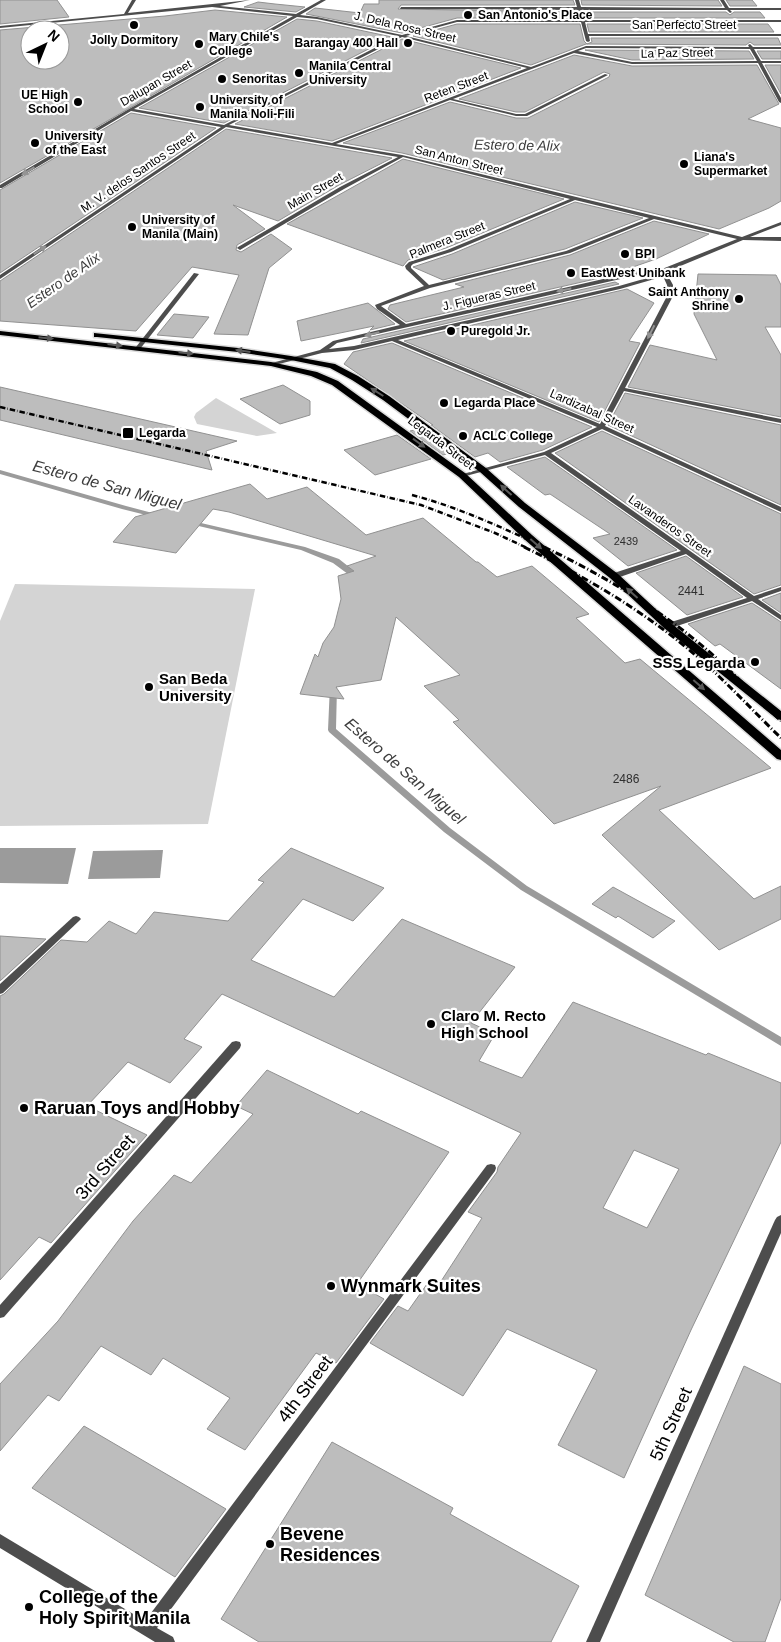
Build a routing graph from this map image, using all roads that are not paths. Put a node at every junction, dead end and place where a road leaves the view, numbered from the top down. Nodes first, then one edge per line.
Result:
1 (134, 0) edge
2 (248, 0) edge
3 (324, 0) edge
4 (577, 0) edge
5 (722, 0) edge
6 (212, 6) junction
7 (401, 8) dead end
8 (580, 8) junction
9 (728, 8) junction
10 (781, 8) edge
11 (125, 15) junction
12 (296, 15) junction
13 (584, 21) junction
14 (736, 21) junction
15 (781, 21) edge
16 (0, 27) edge
17 (588, 35) junction
18 (744, 35) junction
19 (781, 35) edge
20 (402, 36) junction
21 (586, 47) junction
22 (752, 48) junction
23 (781, 48) edge
24 (575, 52) junction
25 (760, 62) junction
26 (781, 62) edge
27 (532, 68) junction
28 (606, 75) dead end
29 (452, 99) junction
30 (781, 102) edge
31 (130, 110) junction
32 (225, 126) junction
33 (332, 144) junction
34 (402, 156) junction
35 (0, 187) edge
36 (573, 199) junction
37 (653, 218) junction
38 (781, 223) edge
39 (745, 239) junction
40 (781, 239) edge
41 (240, 248) dead end
42 (663, 271) junction
43 (196, 274) dead end
44 (0, 277) edge
45 (428, 287) junction
46 (476, 310) junction
47 (487, 317) junction
48 (0, 325) edge
49 (405, 326) junction
50 (0, 333) edge
51 (392, 339) junction
52 (144, 340) junction
53 (138, 348) junction
54 (322, 351) junction
55 (291, 358) junction
56 (271, 364) junction
57 (623, 389) junction
58 (781, 421) edge
59 (602, 427) junction
60 (546, 453) junction
61 (484, 470) junction
62 (462, 475) junction
63 (781, 510) edge
64 (686, 552) junction
65 (614, 576) junction
66 (781, 589) edge
67 (753, 598) junction
68 (781, 618) edge
69 (668, 626) junction
70 (781, 717) edge
71 (781, 756) edge
72 (76, 919) dead end
73 (0, 990) edge
74 (236, 1045) dead end
75 (490, 1168) dead end
76 (781, 1220) edge
77 (0, 1313) edge
78 (0, 1541) edge
79 (147, 1630) junction
80 (168, 1642) edge
81 (593, 1642) edge

1 - 11 street
2 - 6 street
3 - 12 street, Dalupan Street
4 - 8 street
5 - 9 street
6 - 11 street
6 - 12 street, J. Dela Rosa Street
7 - 8 street
8 - 9 street
8 - 13 street
9 - 10 street
9 - 14 street
11 - 16 street
12 - 20 street, J. Dela Rosa Street
12 - 31 street, Dalupan Street
13 - 14 street, M. V. delos Santos Street
13 - 17 street
13 - 20 street, M. V. delos Santos Street
14 - 15 street, M. V. delos Santos Street
14 - 18 street
17 - 18 street, San Perfecto Street
17 - 21 street
18 - 19 street, San Perfecto Street
18 - 22 street
20 - 27 street, J. Dela Rosa Street
20 - 32 street, M. V. delos Santos Street
21 - 22 street
21 - 24 street, Reten Street
22 - 23 street
22 - 25 street
24 - 25 street, La Paz Street
24 - 27 street, Reten Street
25 - 26 street, La Paz Street
25 - 30 street
27 - 29 street, Reten Street
28 - 29 street
29 - 33 street, Reten Street
31 - 32 street, San Anton Street
31 -> 35 street, Dalupan Street
32 - 33 street, San Anton Street
44 -> 32 street, M. V. delos Santos Street
33 - 34 street, San Anton Street
34 - 36 street, San Anton Street
34 - 41 street, Main Street
36 - 37 street, San Anton Street
36 - 45 street, Palmera Street
37 - 39 street, San Anton Street
37 - 45 street
38 - 39 street
39 - 40 street, San Anton Street
39 - 42 street, J. Figueras Street
42 -> 46 street, J. Figueras Street
42 - 47 street, J. Figueras Street
42 -> 57 street
43 - 52 street
45 - 49 street
46 - 47 street
46 - 49 street, J. Figueras Street
47 - 51 street, J. Figueras Street
48 - 52 main road, Legarda Street
49 -> 54 street, J. Figueras Street
50 -> 53 main road, Legarda Street
51 - 54 street, J. Figueras Street
51 - 59 street, Lardizabal Street
52 - 53 street
55 -> 52 main road, Legarda Street
53 -> 56 main road, Legarda Street
54 - 55 street, J. Figueras Street
55 - 56 street, J. Figueras Street
61 -> 55 main road, Legarda Street
56 -> 62 main road, Legarda Street
57 - 58 street
57 - 59 street
59 - 60 street
59 - 63 street, Lardizabal Street
60 - 61 street
60 - 64 street, Lavanderos Street
61 - 62 street
65 -> 61 main road, Legarda Street
62 -> 71 main road, Legarda Street
64 - 65 street
64 - 67 street, Lavanderos Street
69 -> 65 main road, Legarda Street
66 - 67 street
67 - 68 street, Lavanderos Street
67 - 69 street
69 - 70 main road, Legarda Street
72 - 73 street
74 - 77 street, 3rd Street
75 - 79 street, 4th Street
76 - 81 street, 5th Street
78 - 79 street
79 - 80 street

